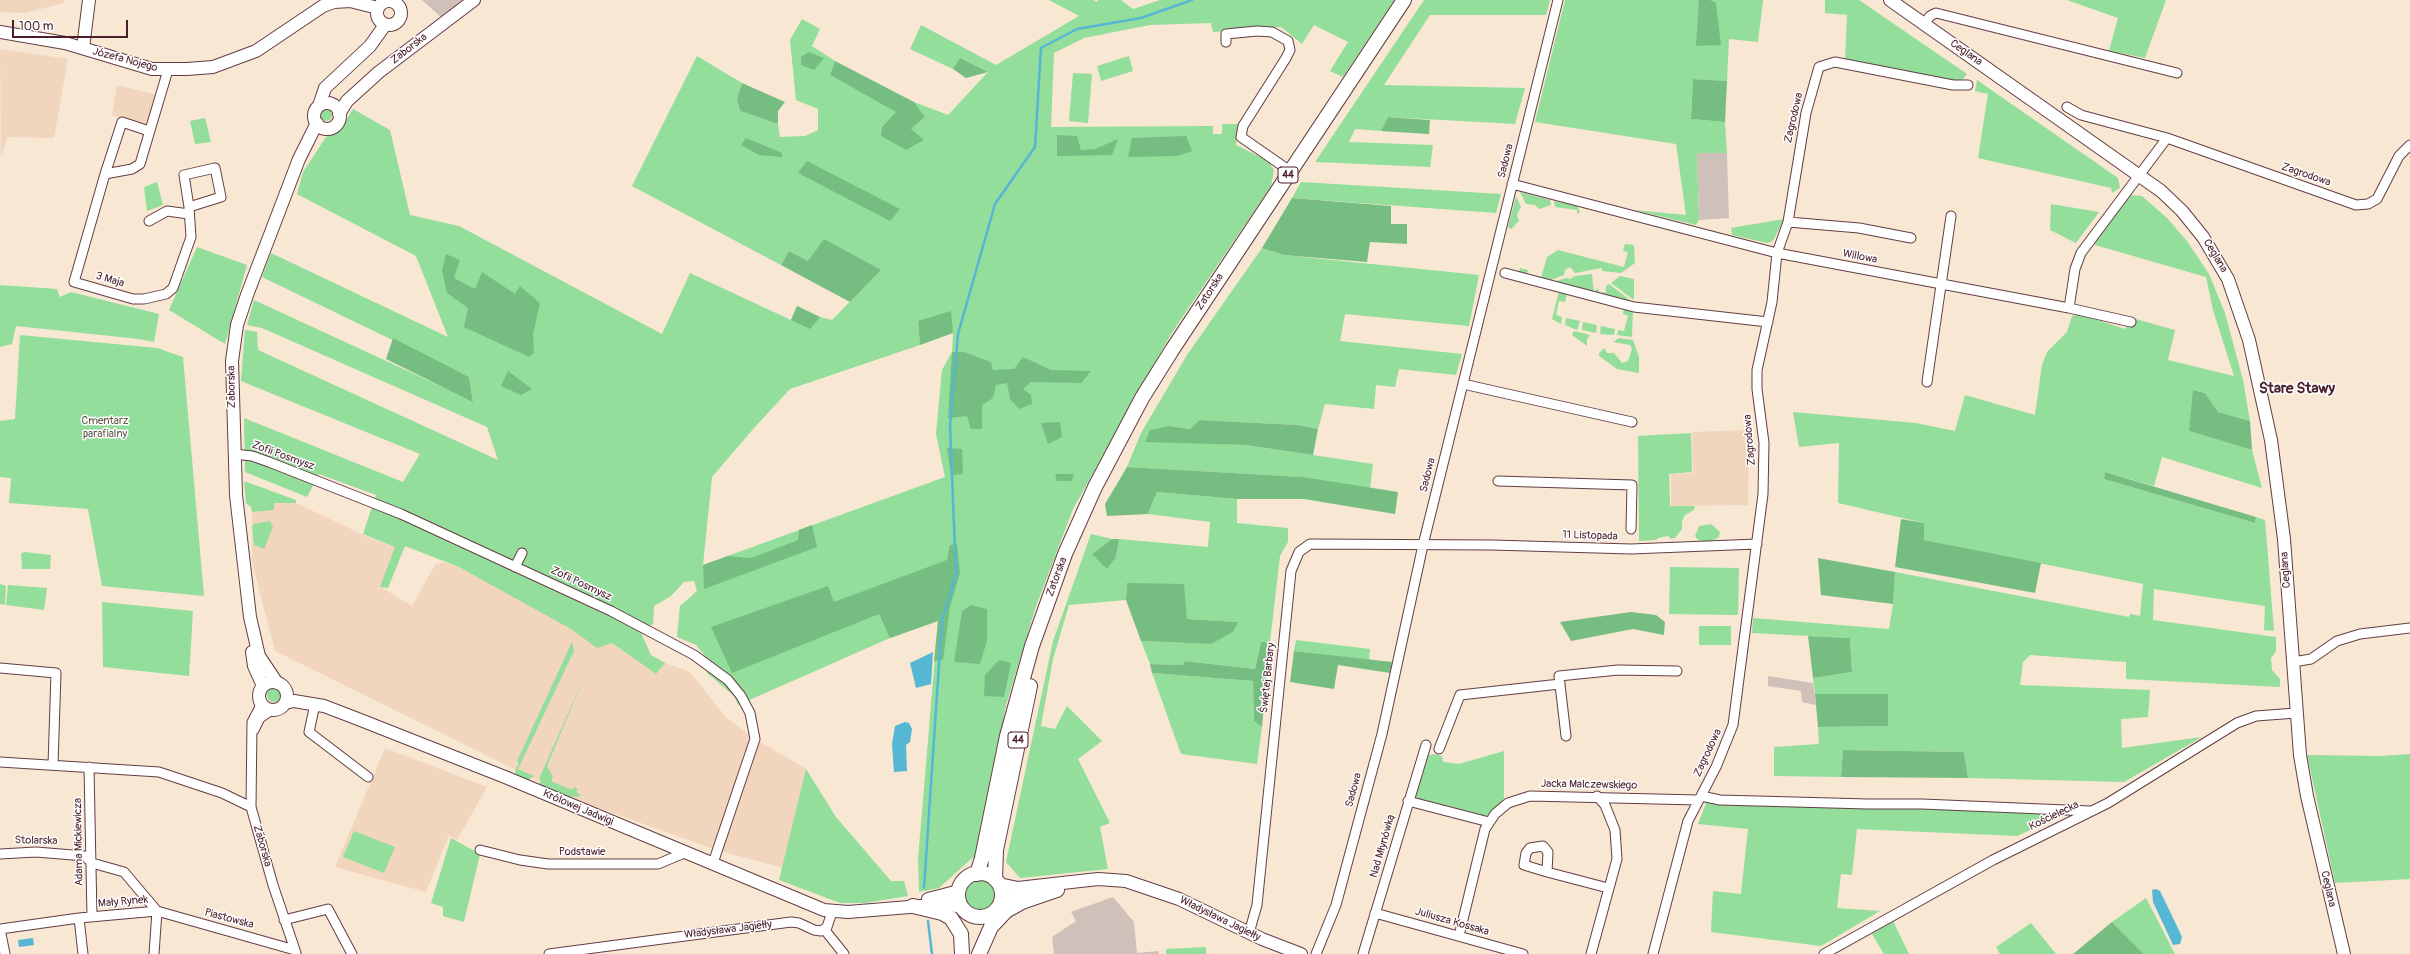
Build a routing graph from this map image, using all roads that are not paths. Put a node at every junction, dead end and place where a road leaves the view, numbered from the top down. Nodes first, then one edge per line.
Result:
1 (89, 0) edge
2 (474, 0) edge
3 (1404, 0) edge
4 (1558, 0) edge
5 (1890, 0) edge
6 (334, 1) edge
7 (400, 3) edge
8 (378, 8) junction
9 (1924, 24) junction
10 (385, 25) junction
11 (0, 32) edge
12 (1226, 42) dead end
13 (83, 48) junction
14 (168, 70) junction
15 (2177, 73) dead end
16 (1968, 86) dead end
17 (330, 107) junction
18 (2067, 107) dead end
19 (320, 126) junction
20 (148, 131) junction
21 (2167, 138) junction
22 (2410, 145) edge
23 (1290, 171) junction
24 (106, 174) junction
25 (2140, 175) junction
26 (1512, 184) junction
27 (189, 210) junction
28 (1951, 216) dead end
29 (149, 221) dead end
30 (1788, 222) junction
31 (1911, 238) dead end
32 (1776, 253) junction
33 (1505, 273) dead end
34 (1940, 285) junction
35 (2069, 308) junction
36 (1768, 322) junction
37 (2131, 322) dead end
38 (1928, 382) dead end
39 (1463, 384) junction
40 (1632, 422) dead end
41 (234, 454) junction
42 (1498, 481) dead end
43 (1631, 529) dead end
44 (1757, 544) junction
45 (1423, 546) junction
46 (522, 553) dead end
47 (515, 567) junction
48 (1048, 602) junction
49 (2410, 628) edge
50 (252, 635) junction
51 (2293, 662) junction
52 (0, 668) edge
53 (1677, 671) dead end
54 (1560, 684) junction
55 (280, 685) junction
56 (263, 686) junction
57 (262, 703) junction
58 (285, 703) junction
59 (320, 705) junction
60 (273, 709) junction
61 (2296, 713) junction
62 (252, 735) junction
63 (1566, 736) dead end
64 (1426, 745) dead end
65 (1439, 748) dead end
66 (0, 762) edge
67 (53, 765) junction
68 (89, 767) junction
69 (368, 777) dead end
70 (1598, 796) junction
71 (1699, 798) junction
72 (1408, 801) junction
73 (251, 807) junction
74 (2092, 811) junction
75 (1489, 822) junction
76 (480, 850) dead end
77 (684, 852) junction
78 (0, 854) edge
79 (714, 862) junction
80 (92, 863) junction
81 (1547, 872) dead end
82 (977, 874) junction
83 (997, 881) junction
84 (1139, 886) junction
85 (1608, 888) junction
86 (1057, 890) junction
87 (959, 891) junction
88 (1002, 900) junction
89 (913, 906) junction
90 (894, 907) junction
91 (966, 910) junction
92 (157, 911) junction
93 (832, 912) junction
94 (1376, 913) junction
95 (986, 916) junction
96 (92, 917) junction
97 (79, 918) junction
98 (284, 920) junction
99 (0, 929) edge
100 (824, 930) junction
101 (1249, 933) junction
102 (1459, 936) junction
103 (296, 952) edge
104 (575, 952) edge
105 (2343, 952) edge
106 (5, 954) edge
107 (83, 954) edge
108 (154, 954) edge
109 (352, 954) edge
110 (548, 954) edge
111 (844, 954) edge
112 (962, 954) edge
113 (965, 954) edge
114 (974, 954) edge
115 (979, 954) edge
116 (1301, 954) edge
117 (1316, 954) edge
118 (1363, 954) edge
119 (1523, 954) edge
120 (1591, 954) edge
121 (1653, 954) edge
122 (1824, 954) edge

1 - 13 street
2 - 17 street, Zaborska
3 - 23 main road, Zatorska / 44
4 - 26 street, Sadowa
5 - 9 street, Ceglana
6 - 8 street, Józefa Nojego
6 - 14 street, Józefa Nojego
7 - 8 street
7 - 10 street
8 - 10 street
9 - 15 street
9 - 25 street, Ceglana
10 - 17 street
11 - 13 street, Józefa Nojego
12 - 23 street
13 - 14 street, Józefa Nojego
14 - 20 street
16 - 30 street, Zagrodowa
17 - 19 street
17 - 19 street, Zaborska
18 - 21 street, Zagrodowa
19 - 41 street, Zaborska
20 - 24 street
20 - 24 street, 3 Maja
21 - 22 street, Zagrodowa
21 - 25 street
23 - 48 main road, Zatorska / 44
24 - 27 street, 3 Maja
25 - 35 street
25 - 51 street, Ceglana
26 - 32 street, Willowa
26 - 39 street, Sadowa
27 - 27 street, 3 Maja
27 - 29 street, 3 Maja
28 - 34 street
30 - 31 street
30 - 32 street, Zagrodowa
32 - 34 street, Willowa
32 - 36 street, Zagrodowa
33 - 36 street
34 - 35 street, Willowa
34 - 38 street
35 - 37 street, Willowa
36 - 44 street, Zagrodowa
39 - 40 street
39 - 45 street, Sadowa
41 - 47 street, Zofii Posmysz
41 - 50 street, Zaborska
42 - 43 street
44 - 45 street, 11 Listopada
44 - 71 street, Zagrodowa
45 - 101 street, Świętej Barbary
45 - 117 street, Sadowa
46 - 47 street
47 - 79 street, Zofii Posmysz
48 - 82 main road, Zatorska / 44
48 - 83 main road, Zatorska / 44
49 - 51 street
50 - 55 street, Zaborska
50 - 56 street, Zaborska
51 - 61 street, Ceglana
52 - 67 street
53 - 54 street
54 - 63 street
54 - 65 street
55 - 56 street
55 - 58 street
55 - 59 street, Królowej Jadwigi
56 - 57 street
57 - 60 street
57 - 62 street, Zaborska
58 - 59 street, Królowej Jadwigi
58 - 60 street
59 - 69 street
59 - 77 street, Królowej Jadwigi
60 - 62 street, Zaborska
61 - 74 street, Kościelecka
61 - 105 street, Ceglana
62 - 73 street, Zaborska
64 - 72 street, Nad Młynówką
66 - 67 street
67 - 68 street
68 - 73 street
68 - 80 street, Adama Mickiewicza
70 - 71 street, Jacka Malczewskiego
70 - 75 street, Jacka Malczewskiego
70 - 85 street
71 - 74 street, Jacka Malczewskiego
71 - 121 street, Zagrodowa
72 - 75 street
72 - 94 street, Nad Młynówką
73 - 98 street, Zaborska
74 - 122 street, Kościelecka
75 - 102 street, Jacka Malczewskiego
76 - 77 street, Podstawie
77 - 79 street, Królowej Jadwigi
78 - 80 street, Stolarska
79 - 93 street, Królowej Jadwigi
80 - 92 street, Mały Rynek
80 - 96 street, Adama Mickiewicza
81 - 85 street
82 - 83 main road
82 - 87 main road
83 - 84 street, Władysława Jagiełły
83 - 88 main road, 44
84 - 86 street, Władysława Jagiełły
84 - 101 street, Władysława Jagiełły
85 - 120 street
86 - 88 street, Władysława Jagiełły
86 - 115 main road
87 - 90 street
87 - 91 main road
88 - 95 main road
89 - 90 street
89 - 91 street
89 - 112 main road
90 - 93 street
91 - 95 main road
91 - 113 main road
92 - 96 street, Mały Rynek
92 - 103 street, Piastowska
92 - 108 street
93 - 100 street
94 - 102 street, Juliusza Kossaka
94 - 118 street, Nad Młynówką
95 - 114 main road
96 - 97 street, Mały Rynek
97 - 99 street, Mały Rynek
97 - 107 street
98 - 103 street, Zaborska
98 - 109 street
99 - 106 street
100 - 104 street, Władysława Jagiełły
100 - 111 street
101 - 116 street, Władysława Jagiełły
102 - 119 street, Juliusza Kossaka
104 - 110 street, Władysława Jagiełły

